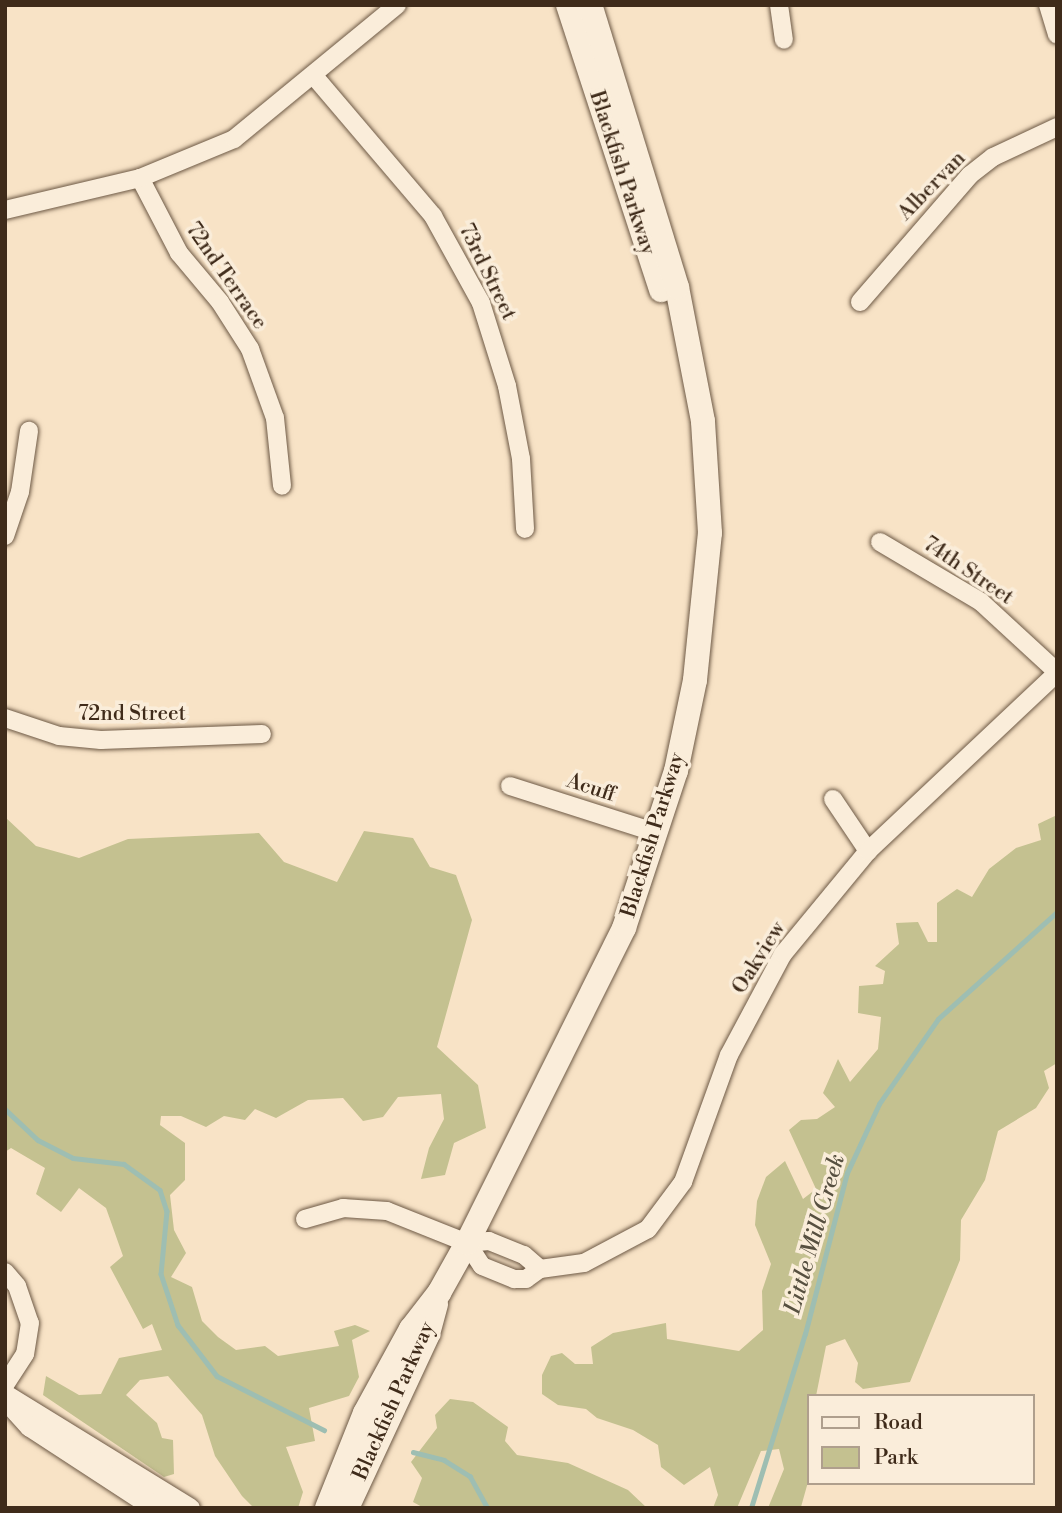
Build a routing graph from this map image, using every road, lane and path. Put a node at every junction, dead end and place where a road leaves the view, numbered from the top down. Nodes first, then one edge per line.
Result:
1 (397, 5) edge
2 (568, 5) edge
3 (590, 5) edge
4 (779, 5) edge
5 (1048, 5) edge
6 (1057, 36) edge
7 (784, 40) dead end
8 (314, 76) junction
9 (1057, 127) edge
10 (140, 178) junction
11 (5, 210) edge
12 (860, 302) dead end
13 (685, 337) junction
14 (29, 431) dead end
15 (282, 485) dead end
16 (525, 529) dead end
17 (5, 536) edge
18 (880, 542) dead end
19 (1057, 672) edge
20 (5, 718) edge
21 (262, 734) dead end
22 (510, 786) dead end
23 (833, 799) dead end
24 (657, 834) junction
25 (868, 850) junction
26 (305, 1219) dead end
27 (467, 1244) junction
28 (540, 1269) junction
29 (5, 1272) edge
30 (439, 1293) junction
31 (5, 1385) edge
32 (5, 1397) edge
33 (156, 1508) edge
34 (189, 1508) edge
35 (327, 1508) edge
36 (347, 1508) edge

1 - 8 street
2 - 13 main road, Blackfish Parkway
3 - 13 main road, Blackfish Parkway
4 - 7 street
5 - 6 street
8 - 10 street
8 - 16 street, 73rd Street
9 - 12 street, Albervan
10 - 11 street
10 - 15 street, 72nd Terrace
13 - 24 main road, Blackfish Parkway
14 - 17 street
18 - 19 street, 74th Street
19 - 25 street, Oakview
20 - 21 street, 72nd Street
22 - 24 street, Acuff
23 - 25 street
24 - 27 main road, Blackfish Parkway
25 - 28 street, Oakview
26 - 27 street, Oakview
27 - 28 street, Oakview
27 - 28 street, Oakview
27 - 30 main road, Blackfish Parkway
29 - 31 street
30 - 35 main road, Blackfish Parkway
30 - 36 main road, Blackfish Parkway
32 - 33 street
32 - 34 street

